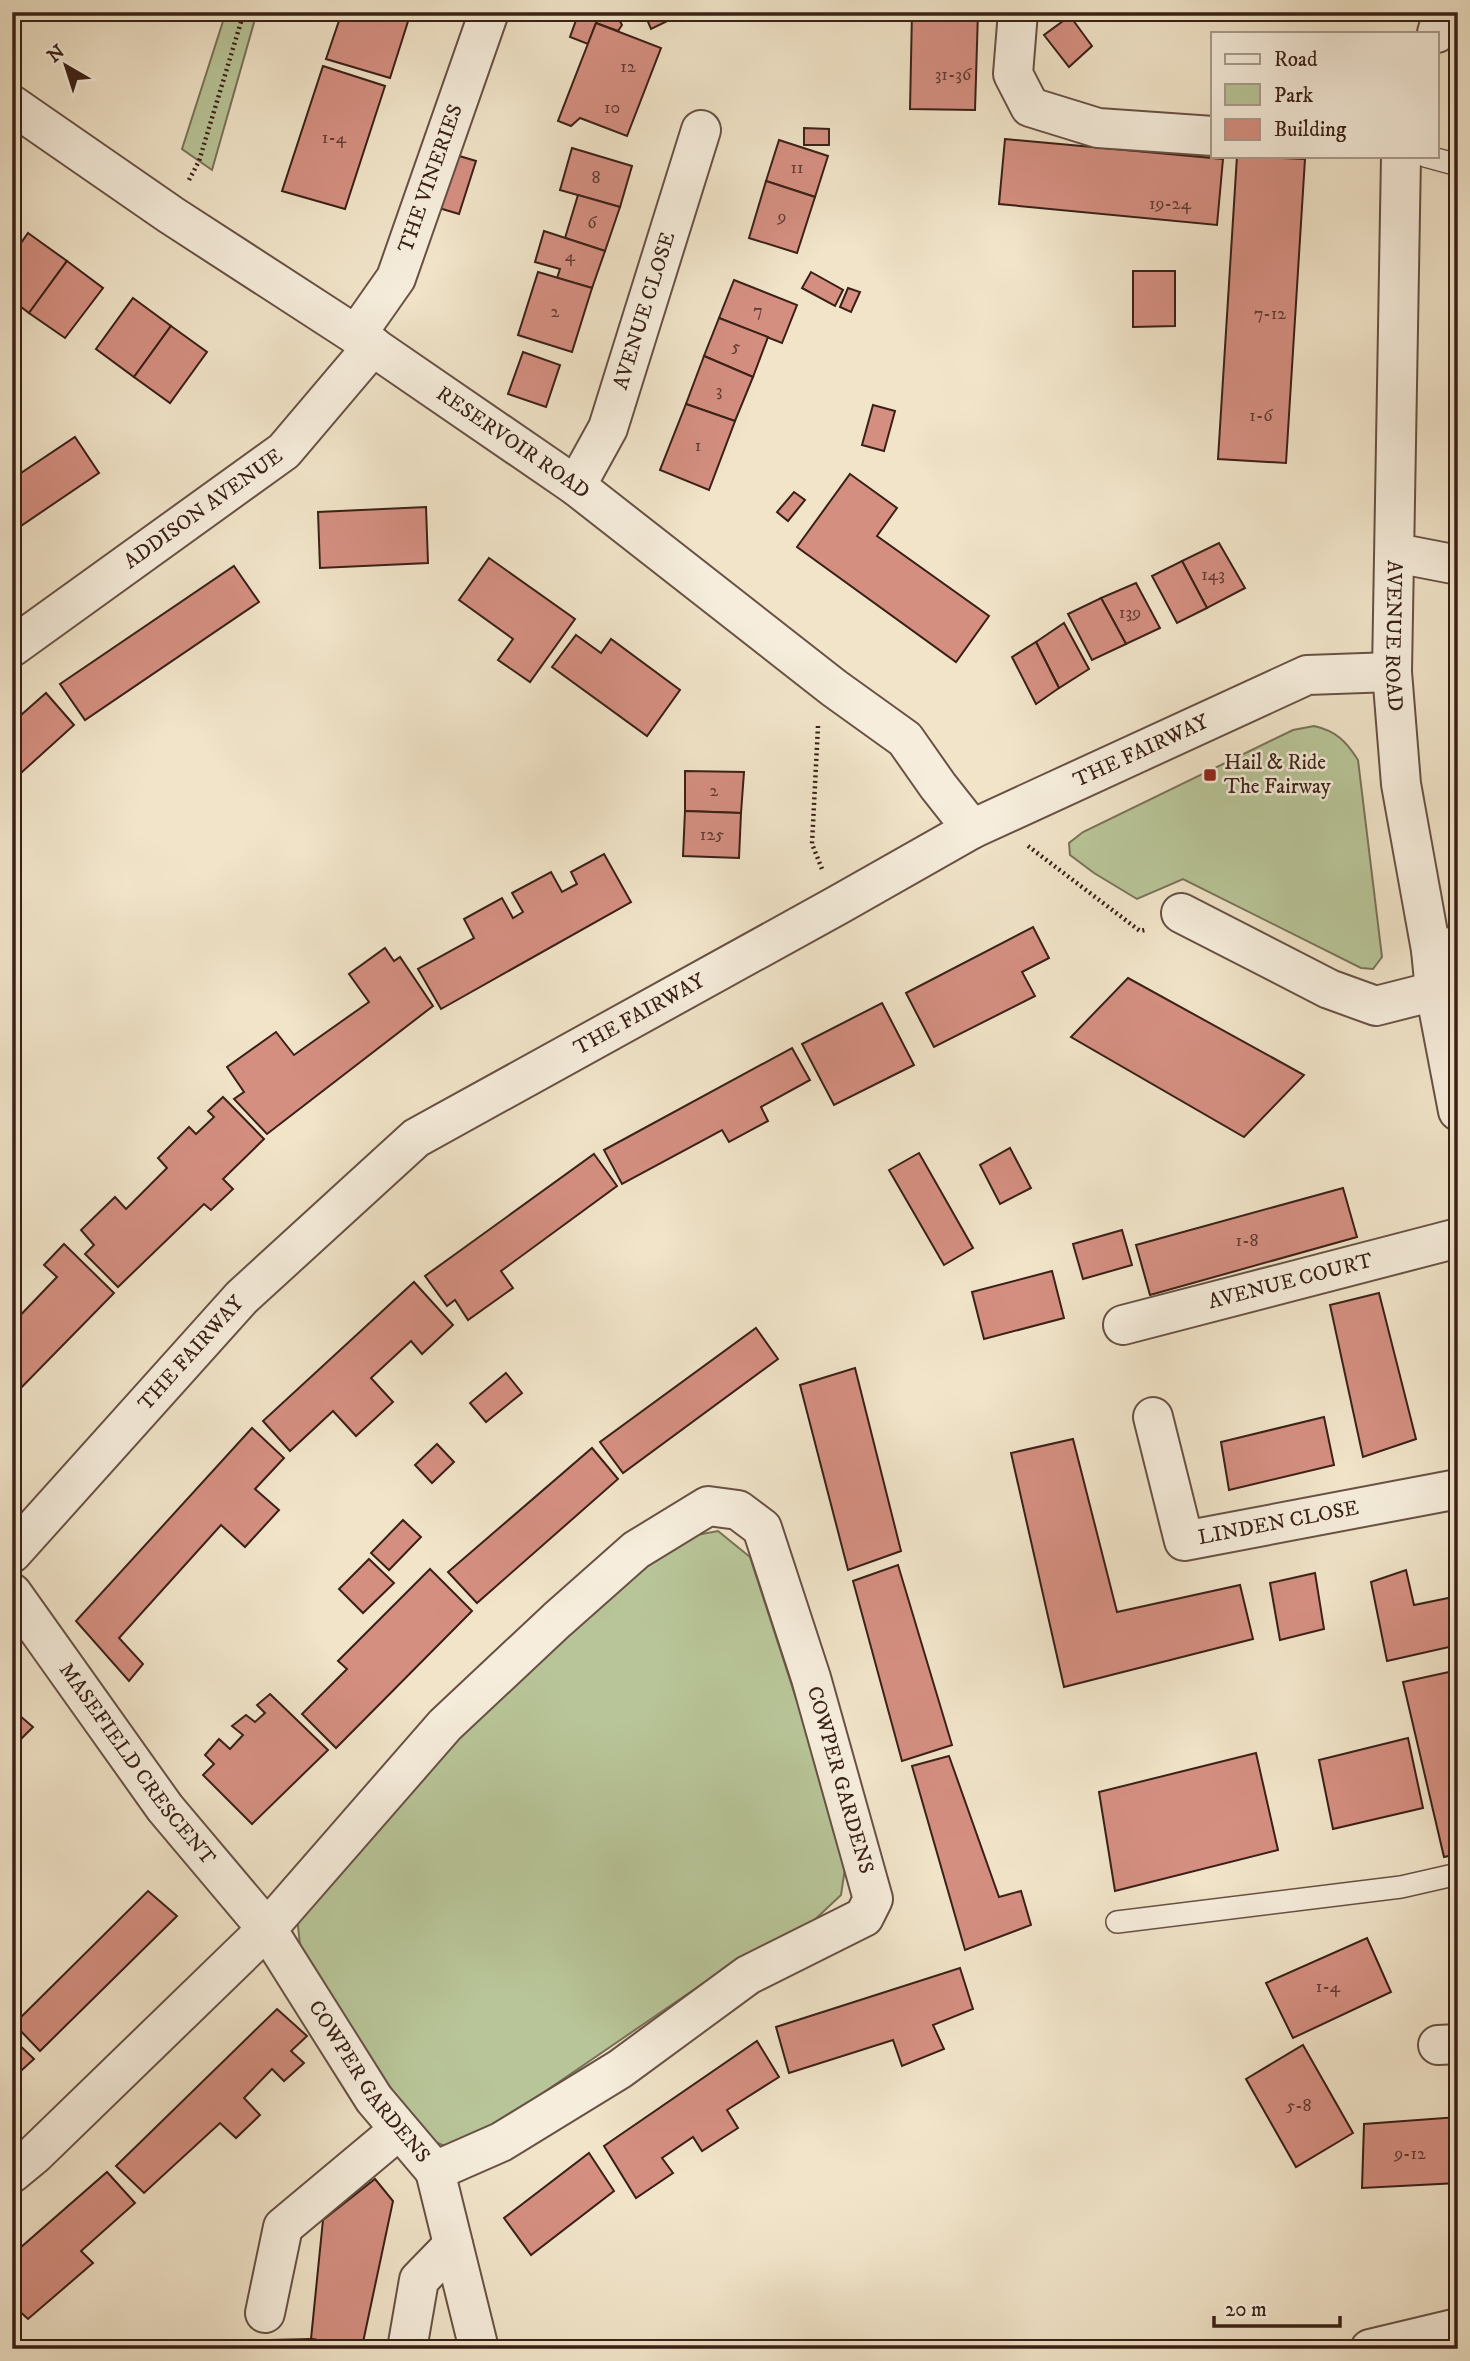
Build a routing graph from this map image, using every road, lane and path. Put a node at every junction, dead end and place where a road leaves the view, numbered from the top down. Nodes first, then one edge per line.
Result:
1 (244, 12) edge
2 (489, 12) edge
3 (1017, 12) edge
4 (1443, 12) edge
5 (1437, 32) edge
6 (12, 105) edge
7 (701, 130) dead end
8 (1211, 136) edge
9 (1401, 158) edge
10 (1432, 158) edge
11 (199, 161) dead end
12 (1458, 165) edge
13 (365, 341) junction
14 (576, 486) junction
15 (1396, 553) junction
16 (1458, 565) edge
17 (12, 647) edge
18 (1392, 672) junction
19 (834, 688) junction
20 (982, 824) junction
21 (838, 905) junction
22 (1181, 914) joint
23 (1445, 948) edge
24 (1435, 991) junction
25 (1456, 1092) edge
26 (1458, 1238) edge
27 (1123, 1325) dead end
28 (1153, 1417) dead end
29 (1458, 1489) edge
30 (12, 1553) edge
31 (12, 1592) edge
32 (1458, 1874) edge
33 (1117, 1922) dead end
34 (267, 1929) junction
35 (399, 2130) junction
36 (435, 2171) junction
37 (12, 2173) edge
38 (453, 2245) junction
39 (265, 2313) dead end
40 (1458, 2328) edge
41 (407, 2349) edge
42 (479, 2349) edge
43 (1370, 2349) edge

1 - 11 path
2 - 13 street, THE VINERIES
3 - 8 street
4 - 5 street
6 - 13 street, RESERVOIR ROAD
7 - 14 street, AVENUE CLOSE
9 - 15 street, AVENUE ROAD
10 - 12 lane
13 - 14 street, RESERVOIR ROAD
13 - 17 street, ADDISON AVENUE
14 - 19 street, RESERVOIR ROAD
15 - 16 street
15 - 18 street, AVENUE ROAD
18 - 20 street, THE FAIRWAY
18 - 23 street, AVENUE ROAD
19 - 20 street, RESERVOIR ROAD
19 - 21 path
20 - 21 street, THE FAIRWAY
20 - 22 path
21 - 30 street, THE FAIRWAY
22 - 24 street
23 - 24 street, AVENUE ROAD
24 - 25 street, AVENUE ROAD
26 - 27 street, AVENUE COURT
28 - 29 street, LINDEN CLOSE
31 - 34 street, MASEFIELD CRESCENT
32 - 33 lane
34 - 35 street, COWPER GARDENS
34 - 36 street, COWPER GARDENS
34 - 37 street, COWPER GARDENS
35 - 36 street, COWPER GARDENS
35 - 39 street
36 - 38 street
38 - 41 street
38 - 42 street
40 - 43 street

